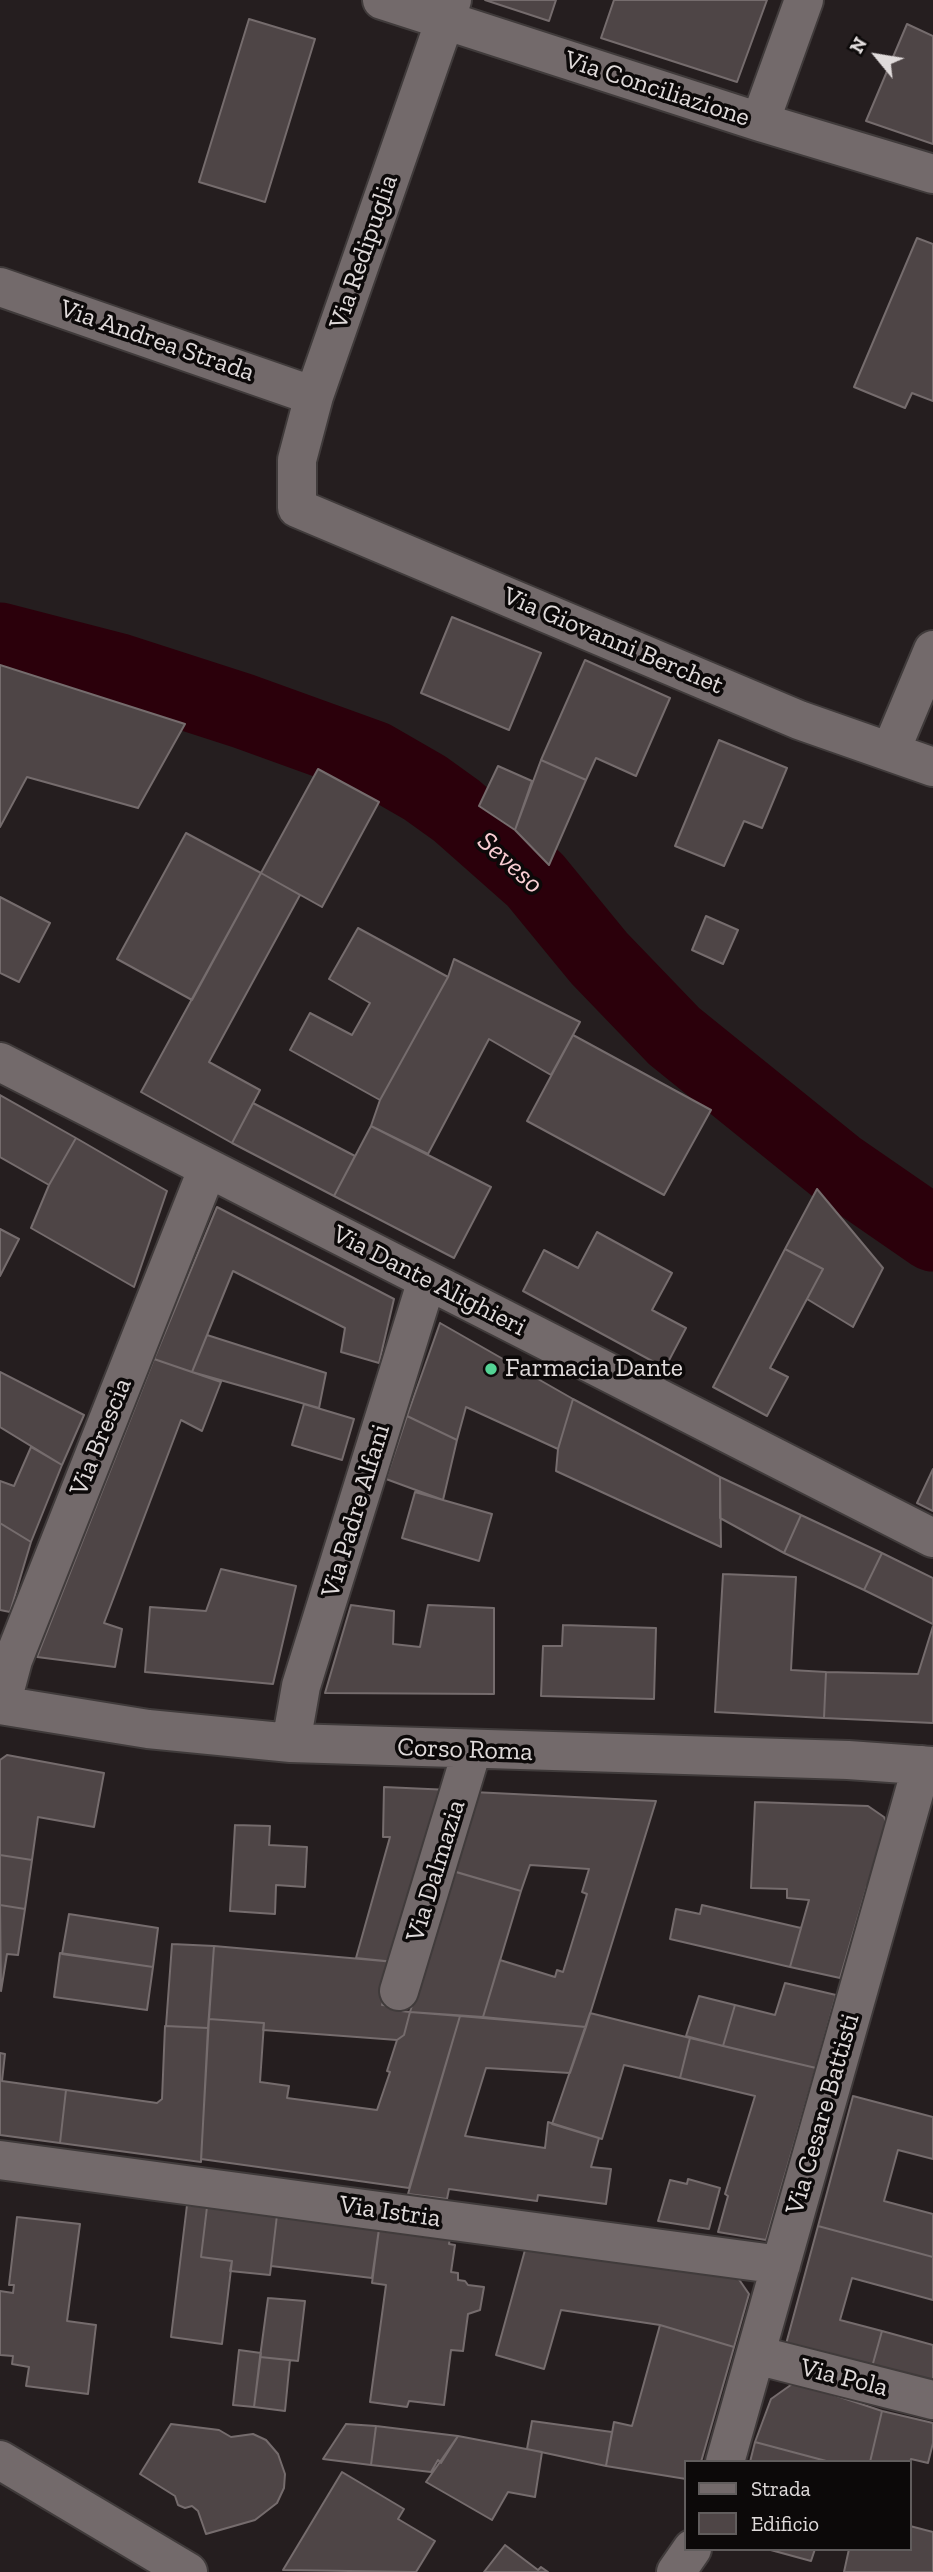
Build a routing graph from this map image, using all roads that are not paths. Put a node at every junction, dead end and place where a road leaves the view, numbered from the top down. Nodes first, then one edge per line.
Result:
1 (382, 0) edge
2 (804, 0) edge
3 (449, 10) edge
4 (760, 122) junction
5 (933, 174) edge
6 (0, 287) edge
7 (314, 396) junction
8 (297, 508) joint
9 (933, 650) edge
10 (891, 750) junction
11 (933, 767) edge
12 (0, 1062) edge
13 (207, 1170) junction
14 (427, 1280) junction
15 (933, 1538) edge
16 (0, 1705) edge
17 (290, 1743) junction
18 (472, 1750) junction
19 (927, 1766) edge
20 (399, 1991) dead end
21 (0, 2160) edge
22 (780, 2265) junction
23 (756, 2355) junction
24 (933, 2400) edge
25 (0, 2460) edge
26 (726, 2460) edge
27 (691, 2551) edge
28 (188, 2572) edge
29 (676, 2572) edge

1 - 3 street, Via Conciliazione
2 - 4 street
3 - 4 street, Via Conciliazione
3 - 7 street, Via Redipuglia
4 - 5 street, Via Conciliazione
6 - 7 street, Via Andrea Strada
7 - 8 street, Via Redipuglia
8 - 10 street, Via Giovanni Berchet
9 - 10 street
10 - 11 street, Via Giovanni Berchet
12 - 13 street, Via Dante Alighieri
13 - 14 street, Via Dante Alighieri
13 - 16 street, Via Brescia
14 - 15 street, Via Dante Alighieri
14 - 17 street, Via Padre Alfani
16 - 17 street, Corso Roma
17 - 18 street, Corso Roma
18 - 19 street, Corso Roma
18 - 20 street, Via Dalmazia
19 - 22 street, Via Cesare Battisti
21 - 22 street, Via Istria
22 - 23 street, Via Cesare Battisti
23 - 24 street, Via Pola
23 - 26 street, Via Cesare Battisti
25 - 28 street
27 - 29 street

